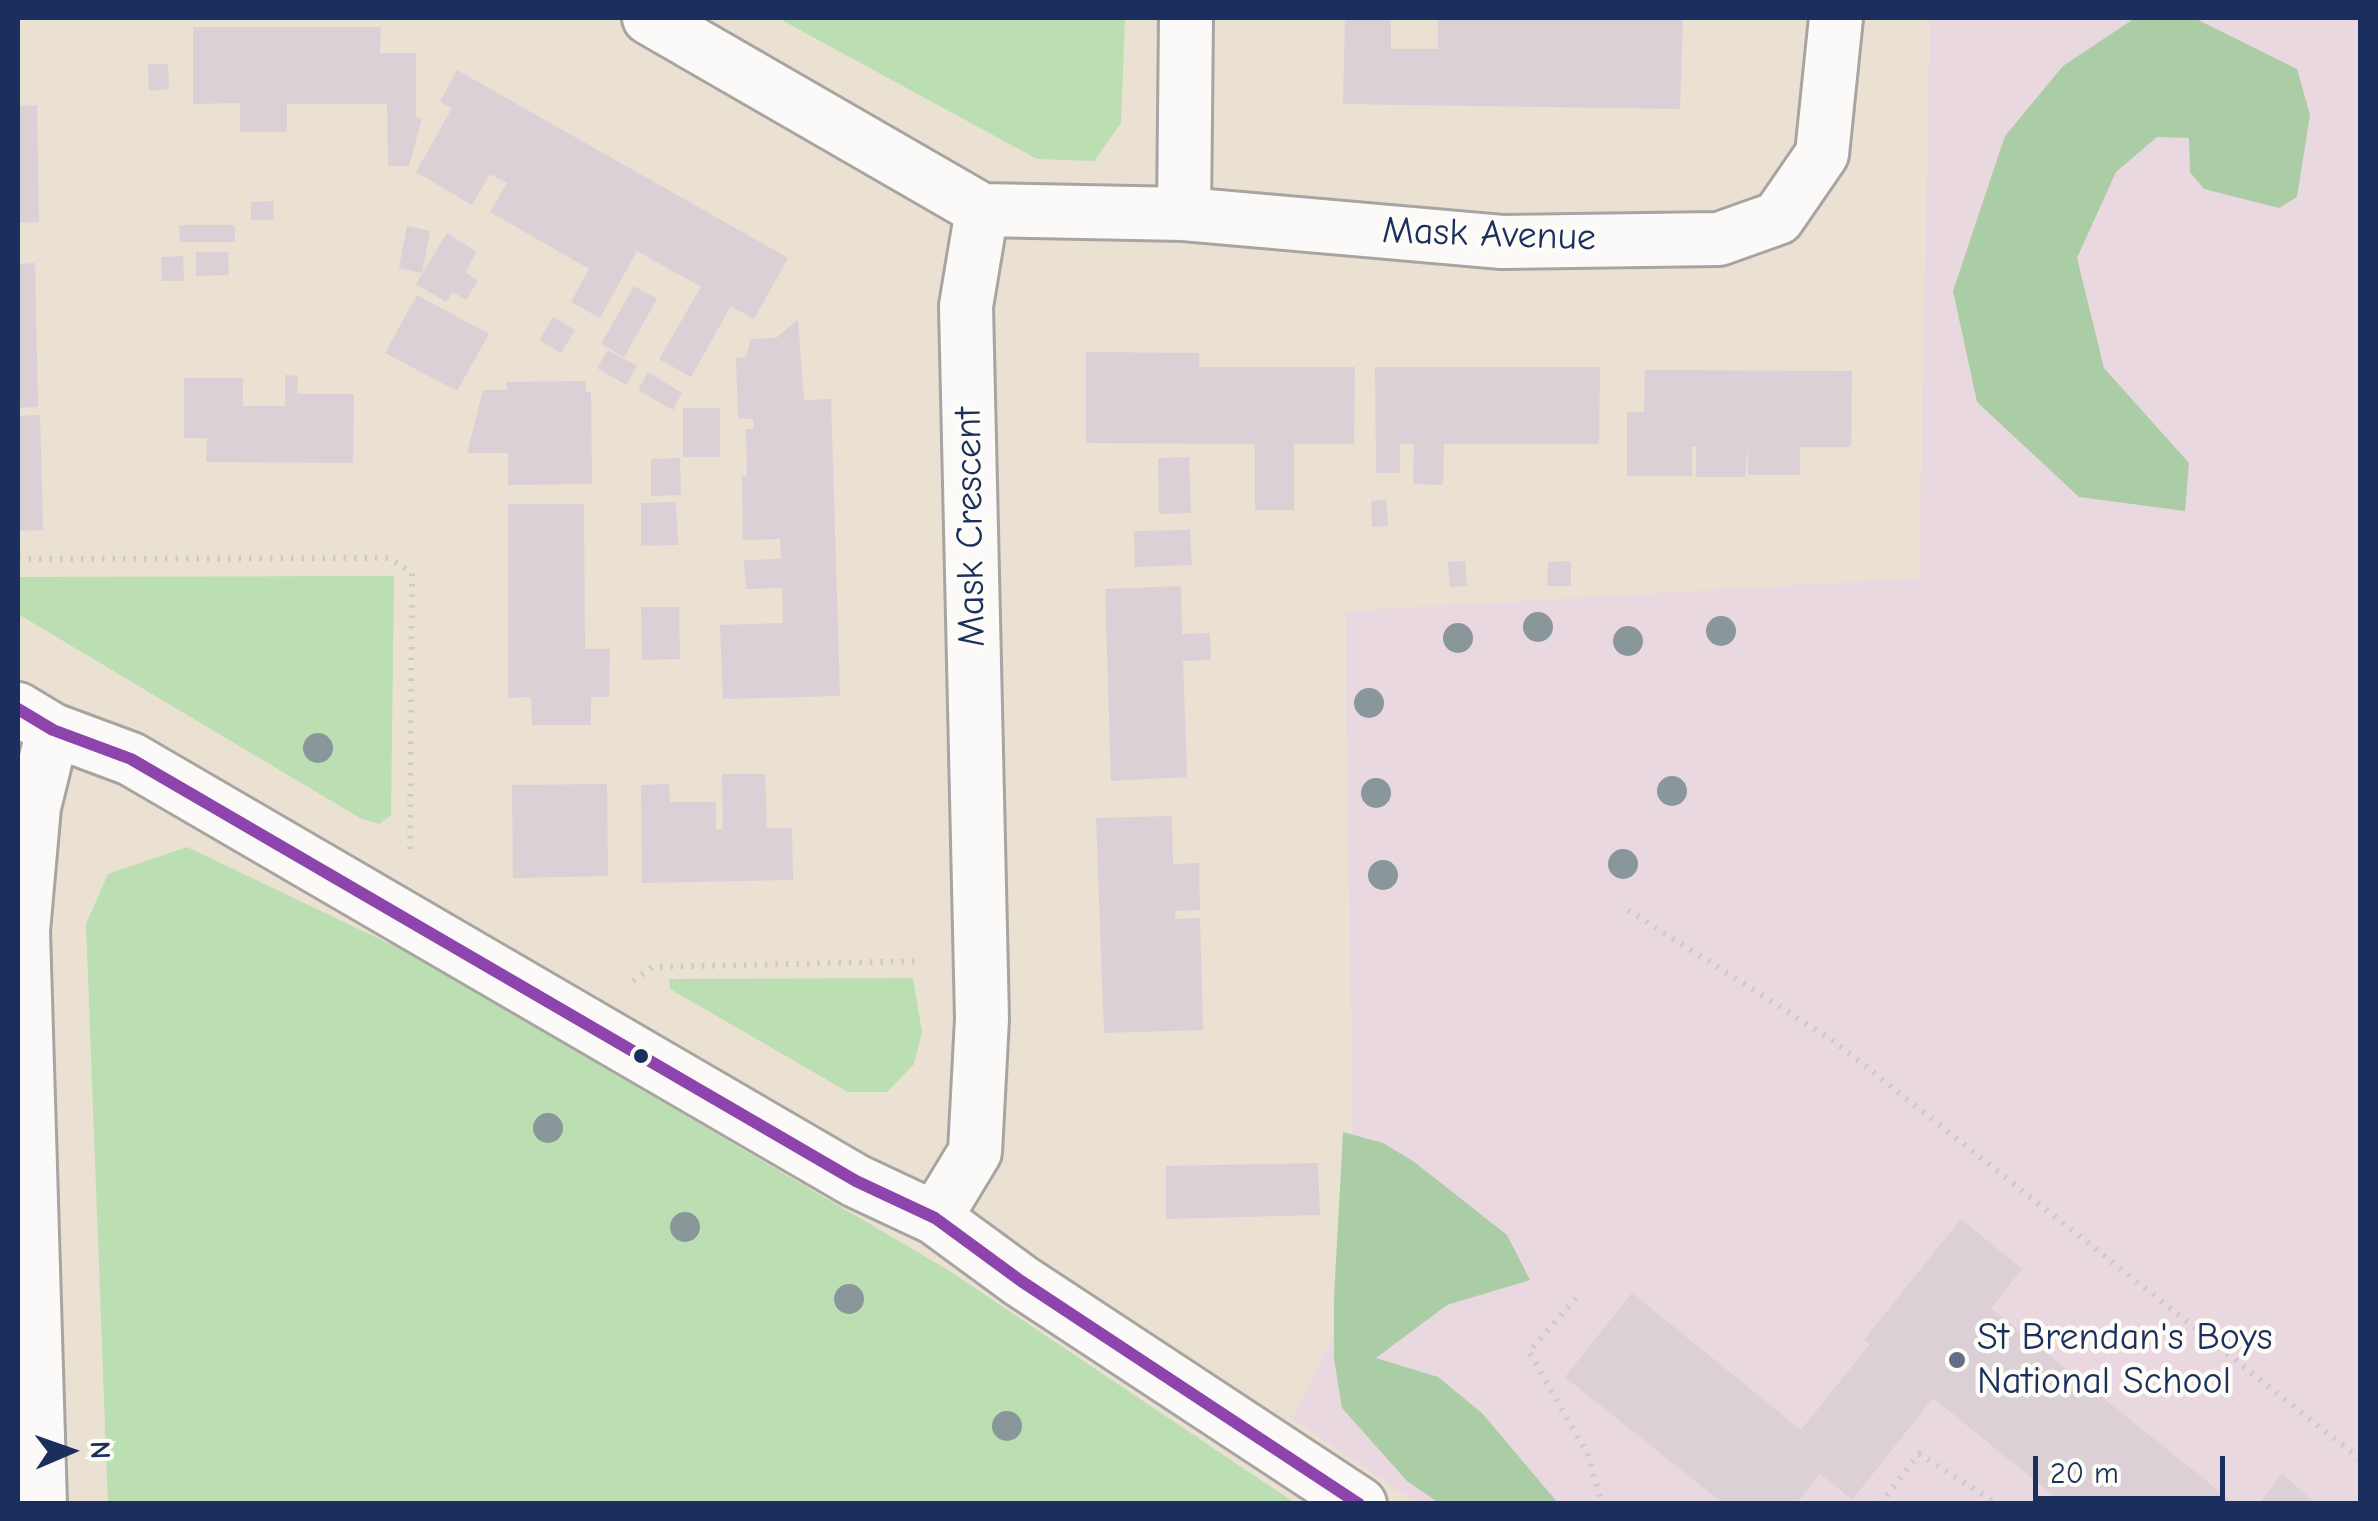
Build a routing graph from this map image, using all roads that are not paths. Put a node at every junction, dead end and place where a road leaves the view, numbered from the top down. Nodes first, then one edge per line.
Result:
1 (650, 18) edge
2 (1186, 18) edge
3 (1836, 18) edge
4 (982, 210) junction
5 (1184, 214) junction
6 (35, 719) edge
7 (935, 1218) junction
8 (40, 1504) edge
9 (1360, 1504) edge

1 - 4 street
2 - 5 street
3 - 5 street, Mask Avenue
4 - 5 street, Mask Avenue
4 - 7 street, Mask Crescent
6 - 7 street
6 - 8 street
7 - 9 street

